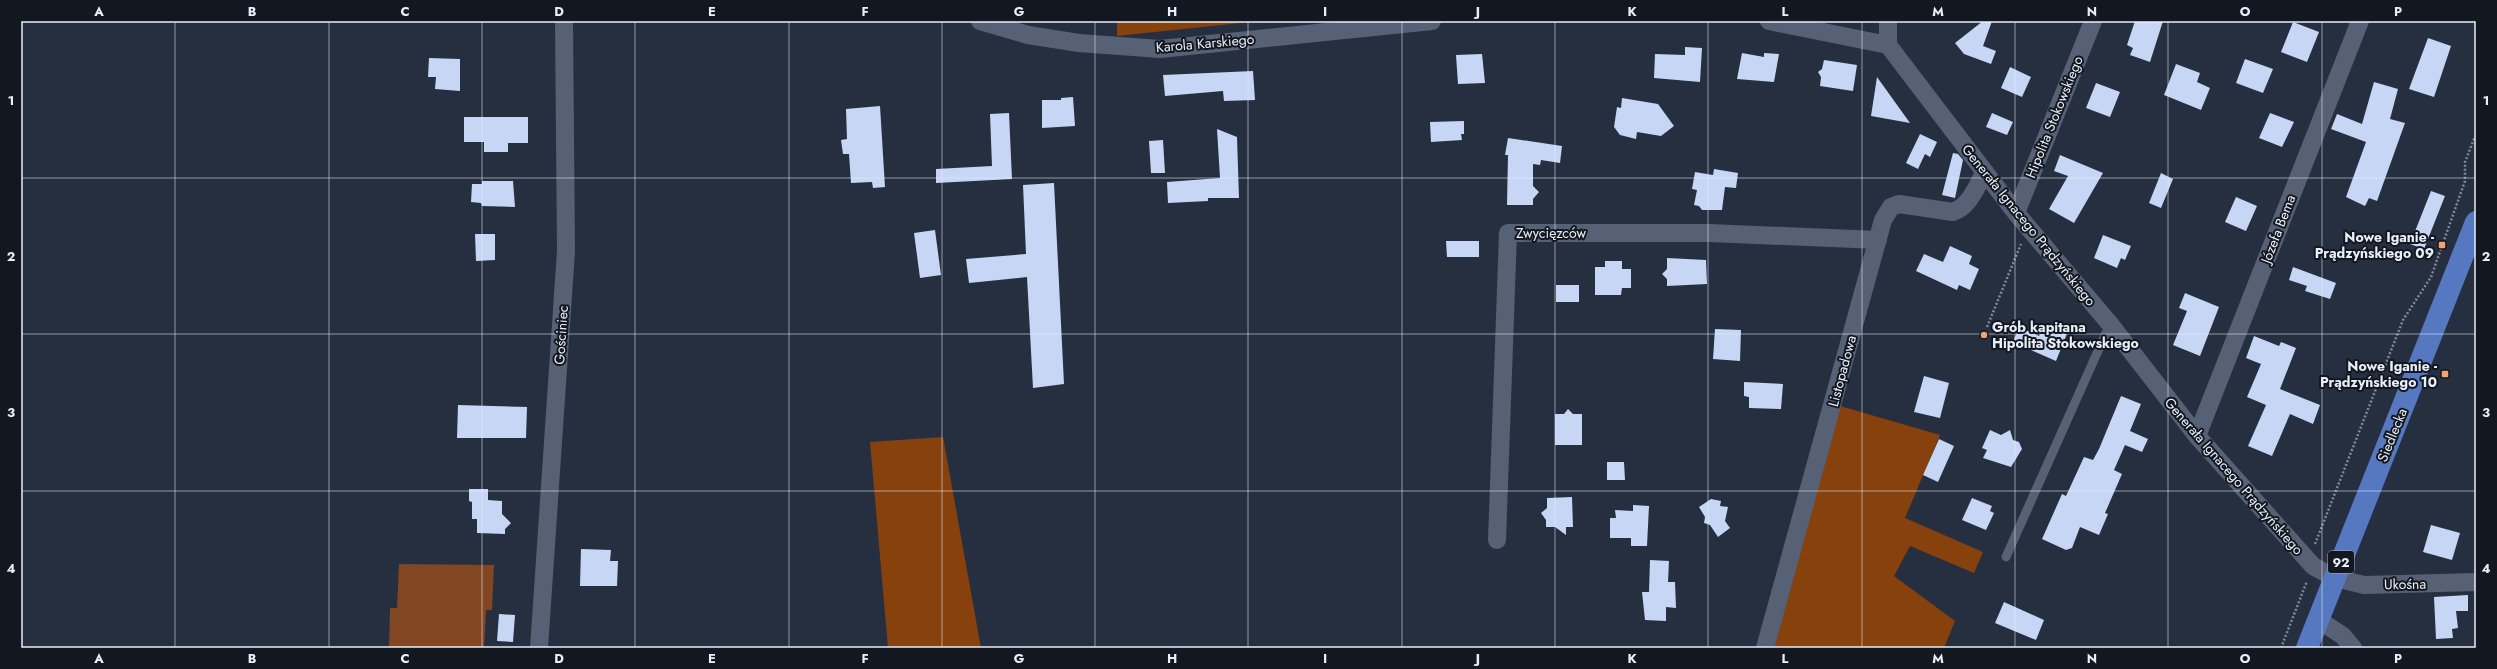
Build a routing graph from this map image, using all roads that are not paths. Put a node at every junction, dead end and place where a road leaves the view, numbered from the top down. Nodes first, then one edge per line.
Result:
1 (564, 21) edge
2 (980, 21) edge
3 (1432, 21) edge
4 (1769, 21) edge
5 (1888, 21) edge
6 (2093, 21) edge
7 (2360, 21) edge
8 (1888, 45) junction
9 (1985, 172) junction
10 (2016, 213) junction
11 (2476, 222) edge
12 (1878, 240) junction
13 (2110, 324) junction
14 (2197, 436) junction
15 (1497, 540) dead end
16 (2006, 557) dead end
17 (2335, 578) junction
18 (2476, 582) edge
19 (2319, 620) junction
20 (539, 648) edge
21 (1765, 648) edge
22 (2307, 648) edge
23 (2353, 648) edge

1 - 20 street, Gościniec
2 - 3 street, Karola Karskiego
4 - 8 street
5 - 8 street
6 - 10 street, Hipolita Stokowskiego
7 - 14 street, Józefa Bema
8 - 9 street, Generała Ignacego Prądzyńskiego
9 - 10 street, Generała Ignacego Prądzyńskiego
9 - 12 street, Listopadowa
10 - 13 street, Generała Ignacego Prądzyńskiego
11 - 17 main road, Siedlecka / 92
12 - 15 street, Zwycięzców
12 - 21 street, Listopadowa
13 - 14 street, Generała Ignacego Prądzyńskiego
13 - 16 lane
14 - 17 street, Generała Ignacego Prądzyńskiego
17 - 18 street, Ukośna
17 - 19 main road, Siedlecka / 92
19 - 22 main road, Siedlecka / 92
19 - 23 street

